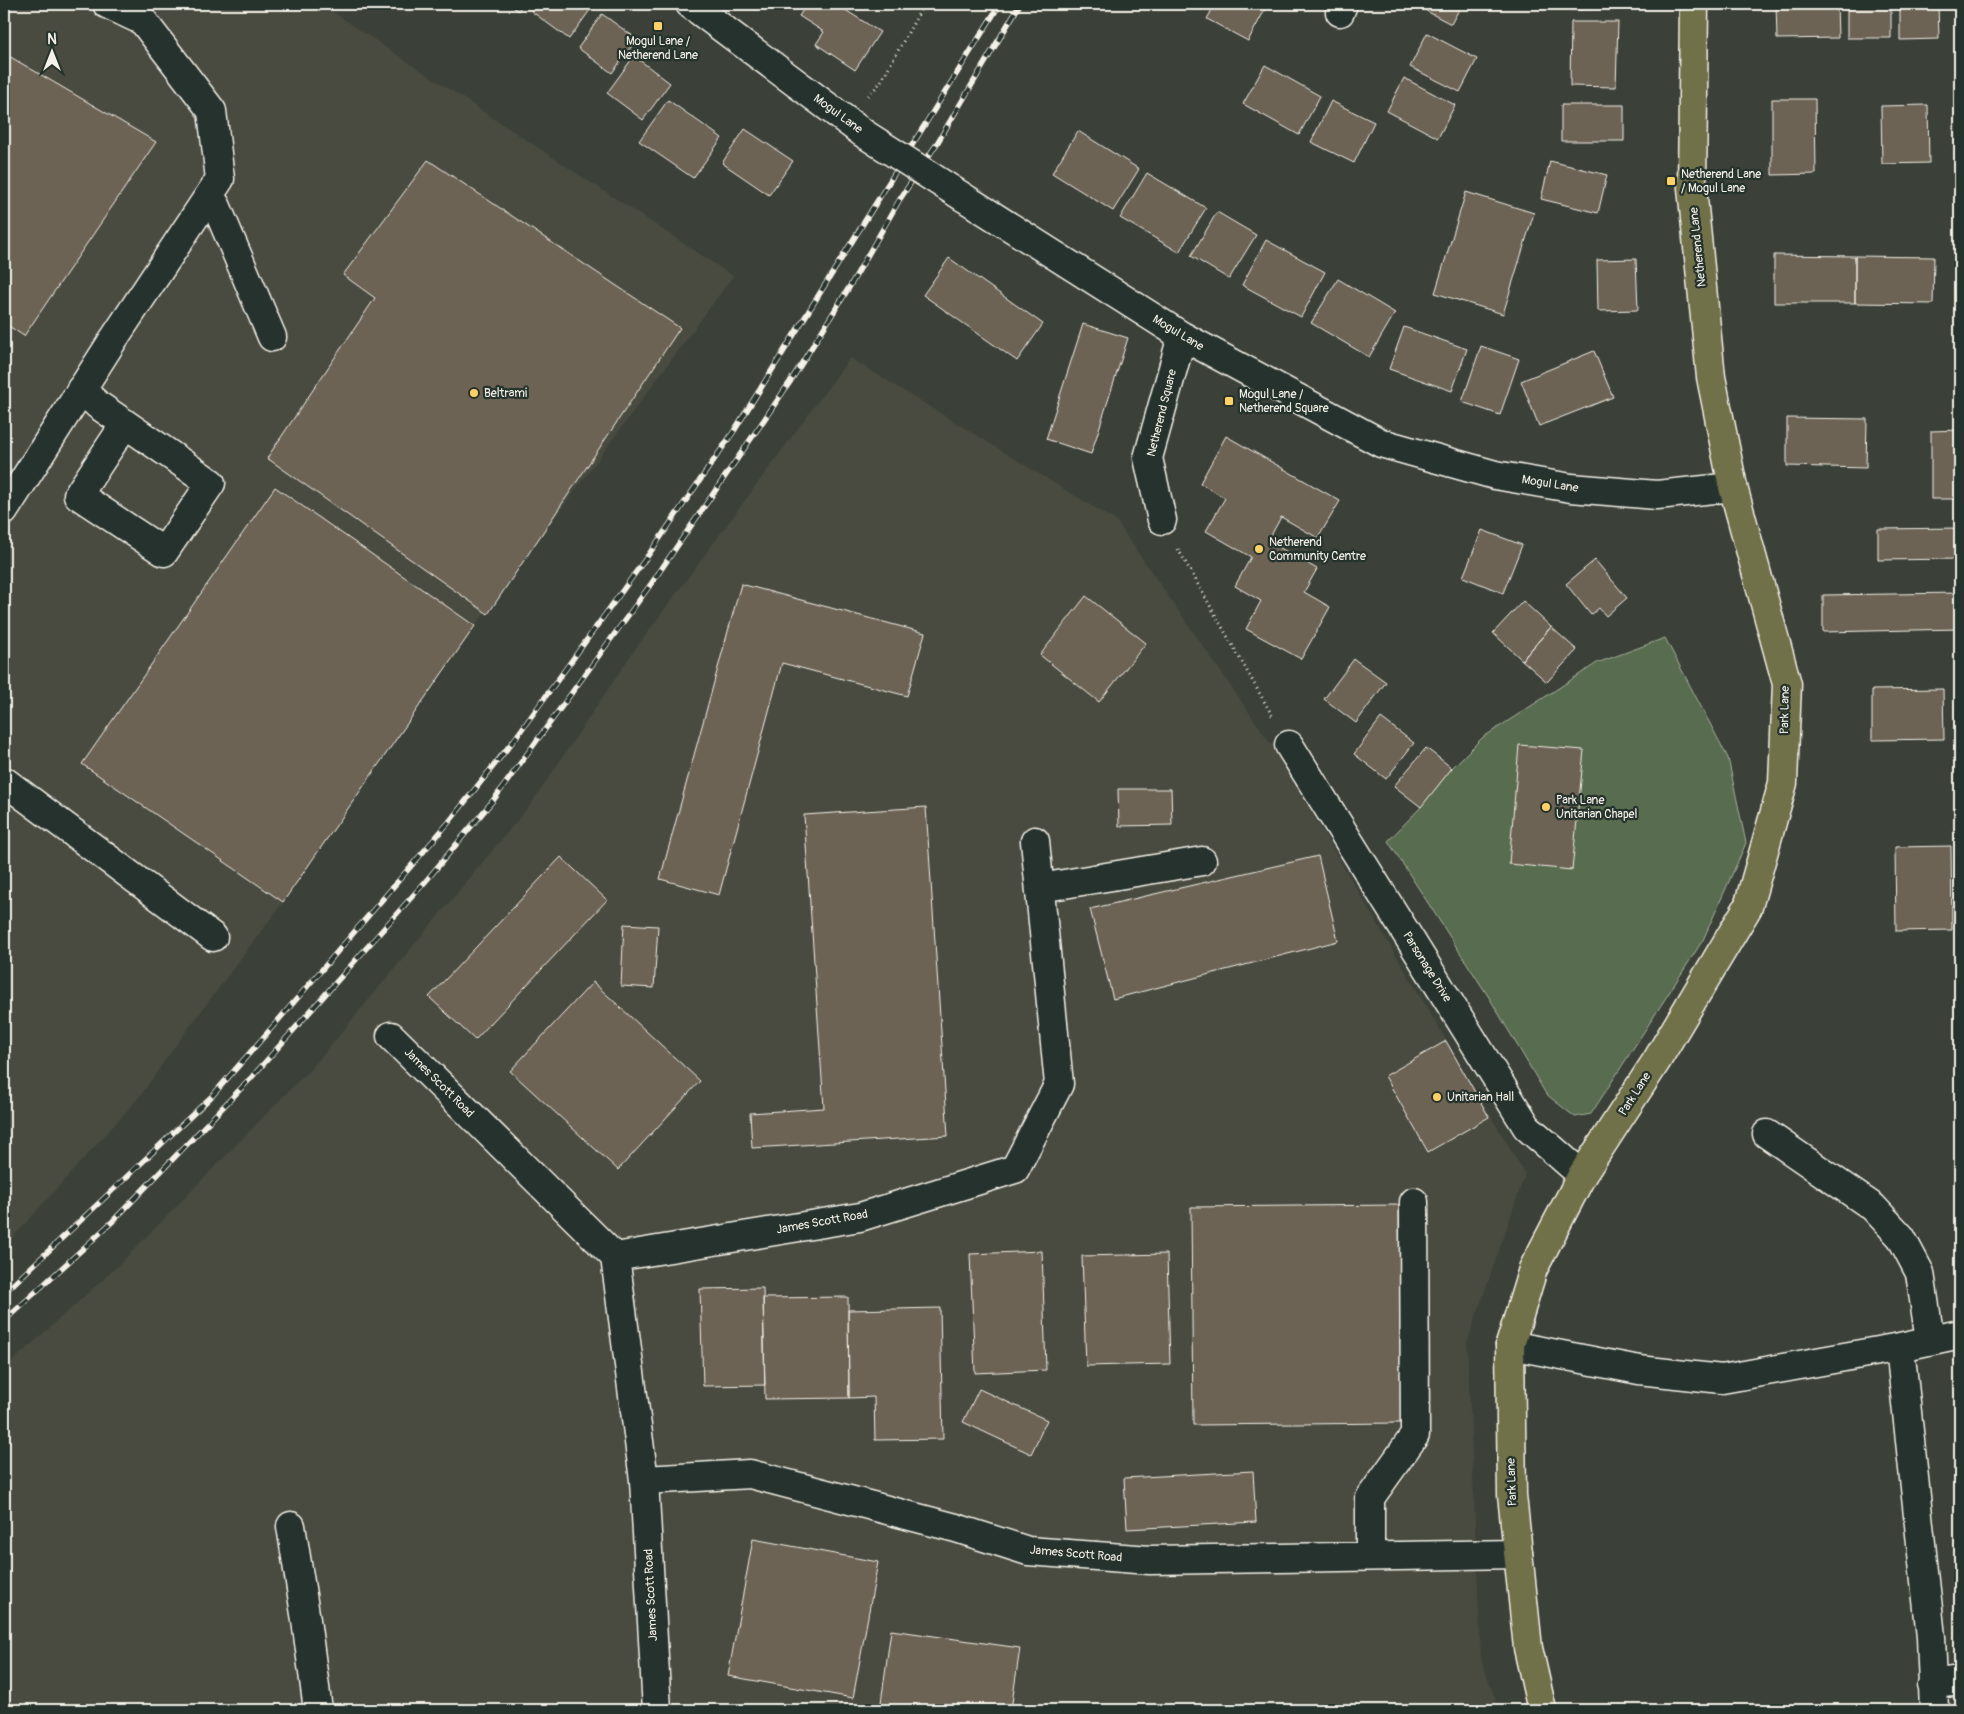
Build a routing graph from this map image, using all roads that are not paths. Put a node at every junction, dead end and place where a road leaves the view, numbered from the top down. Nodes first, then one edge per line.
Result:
1 (107, 4) edge
2 (690, 4) edge
3 (1694, 4) edge
4 (208, 198) junction
5 (1182, 336) junction
6 (272, 337) dead end
7 (81, 389) junction
8 (125, 424) junction
9 (1733, 487) junction
10 (4, 511) edge
11 (1162, 520) road end
12 (1289, 745) road end
13 (4, 781) edge
14 (1035, 841) dead end
15 (1202, 861) dead end
16 (1040, 888) junction
17 (213, 936) dead end
18 (391, 1036) dead end
19 (1767, 1134) dead end
20 (1582, 1175) junction
21 (1414, 1202) dead end
22 (614, 1257) junction
23 (1960, 1334) edge
24 (1930, 1340) junction
25 (1510, 1345) junction
26 (1900, 1347) junction
27 (644, 1480) junction
28 (290, 1526) dead end
29 (1518, 1554) junction
30 (1370, 1556) junction
31 (1960, 1681) edge
32 (1933, 1698) edge
33 (318, 1710) edge
34 (657, 1710) edge
35 (1542, 1710) edge

1 - 4 street
2 - 5 street, Mogul Lane, bridge
3 - 9 main road, Netherend Lane
4 - 6 street
4 - 7 street
5 - 9 street, Mogul Lane
5 - 11 street, Netherend Square
7 - 8 street
7 - 10 street
8 - 8 street
9 - 20 main road, Park Lane
12 - 20 street, Parsonage Drive
13 - 17 street
14 - 16 street, James Scott Road
15 - 16 street
16 - 22 street, James Scott Road
18 - 22 street, James Scott Road
19 - 24 street
20 - 25 main road, Park Lane
21 - 30 street
22 - 27 street, James Scott Road
23 - 24 street
24 - 26 street
25 - 26 street
25 - 29 main road, Park Lane
26 - 32 street
27 - 30 street, James Scott Road
27 - 34 street, James Scott Road
28 - 33 street
29 - 30 street, James Scott Road
29 - 35 main road, Park Lane
31 - 32 street

